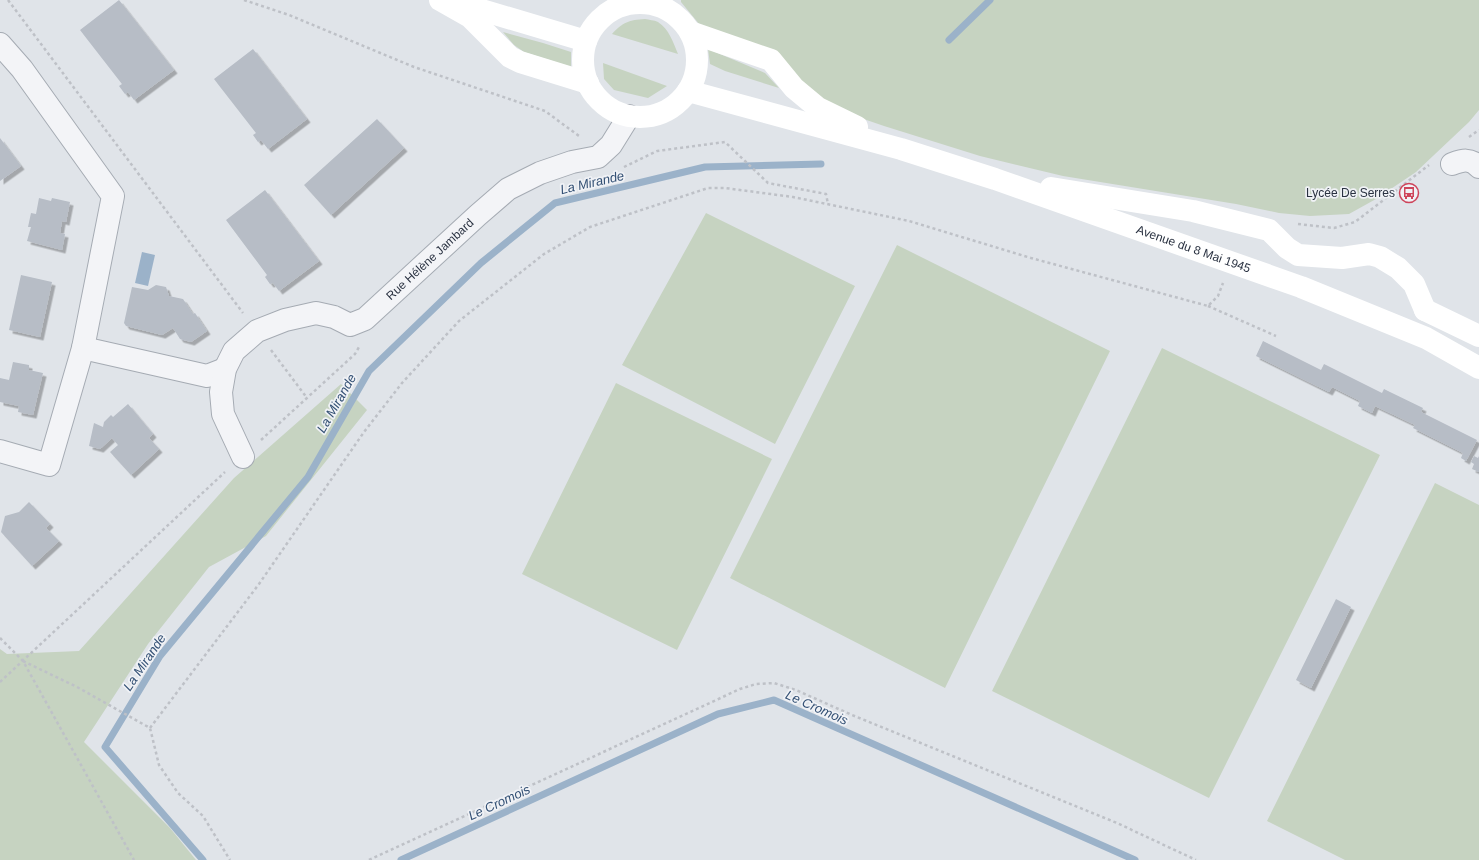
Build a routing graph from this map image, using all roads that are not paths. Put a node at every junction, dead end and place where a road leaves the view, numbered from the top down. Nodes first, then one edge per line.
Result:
1 (440, 0) edge
2 (449, 0) edge
3 (663, 3) edge
4 (690, 32) junction
5 (586, 40) junction
6 (0, 44) edge
7 (588, 83) junction
8 (688, 91) junction
9 (629, 116) junction
10 (901, 149) junction
11 (1442, 163) road end
12 (1479, 167) edge
13 (995, 179) junction
14 (1425, 310) junction
15 (1392, 324) junction
16 (1479, 336) edge
17 (83, 348) junction
18 (1479, 368) edge
19 (225, 369) junction
20 (0, 451) edge
21 (243, 457) road end

1 - 7 main road
2 - 5 main road
3 - 4 main road
3 - 5 main road
4 - 8 main road
4 - 10 main road
5 - 7 main road
6 - 17 street
7 - 9 main road
8 - 9 main road
8 - 10 main road
9 - 19 street, Rue Hélène Jambard
10 - 13 main road, Avenue du 8 Mai 1945
11 - 12 street
13 - 14 main road
13 - 15 main road, Avenue du 8 Mai 1945
14 - 15 main road
14 - 16 main road
15 - 18 main road, Avenue du 8 Mai 1945
17 - 19 street
17 - 20 street
19 - 21 street, Rue Hélène Jambard

